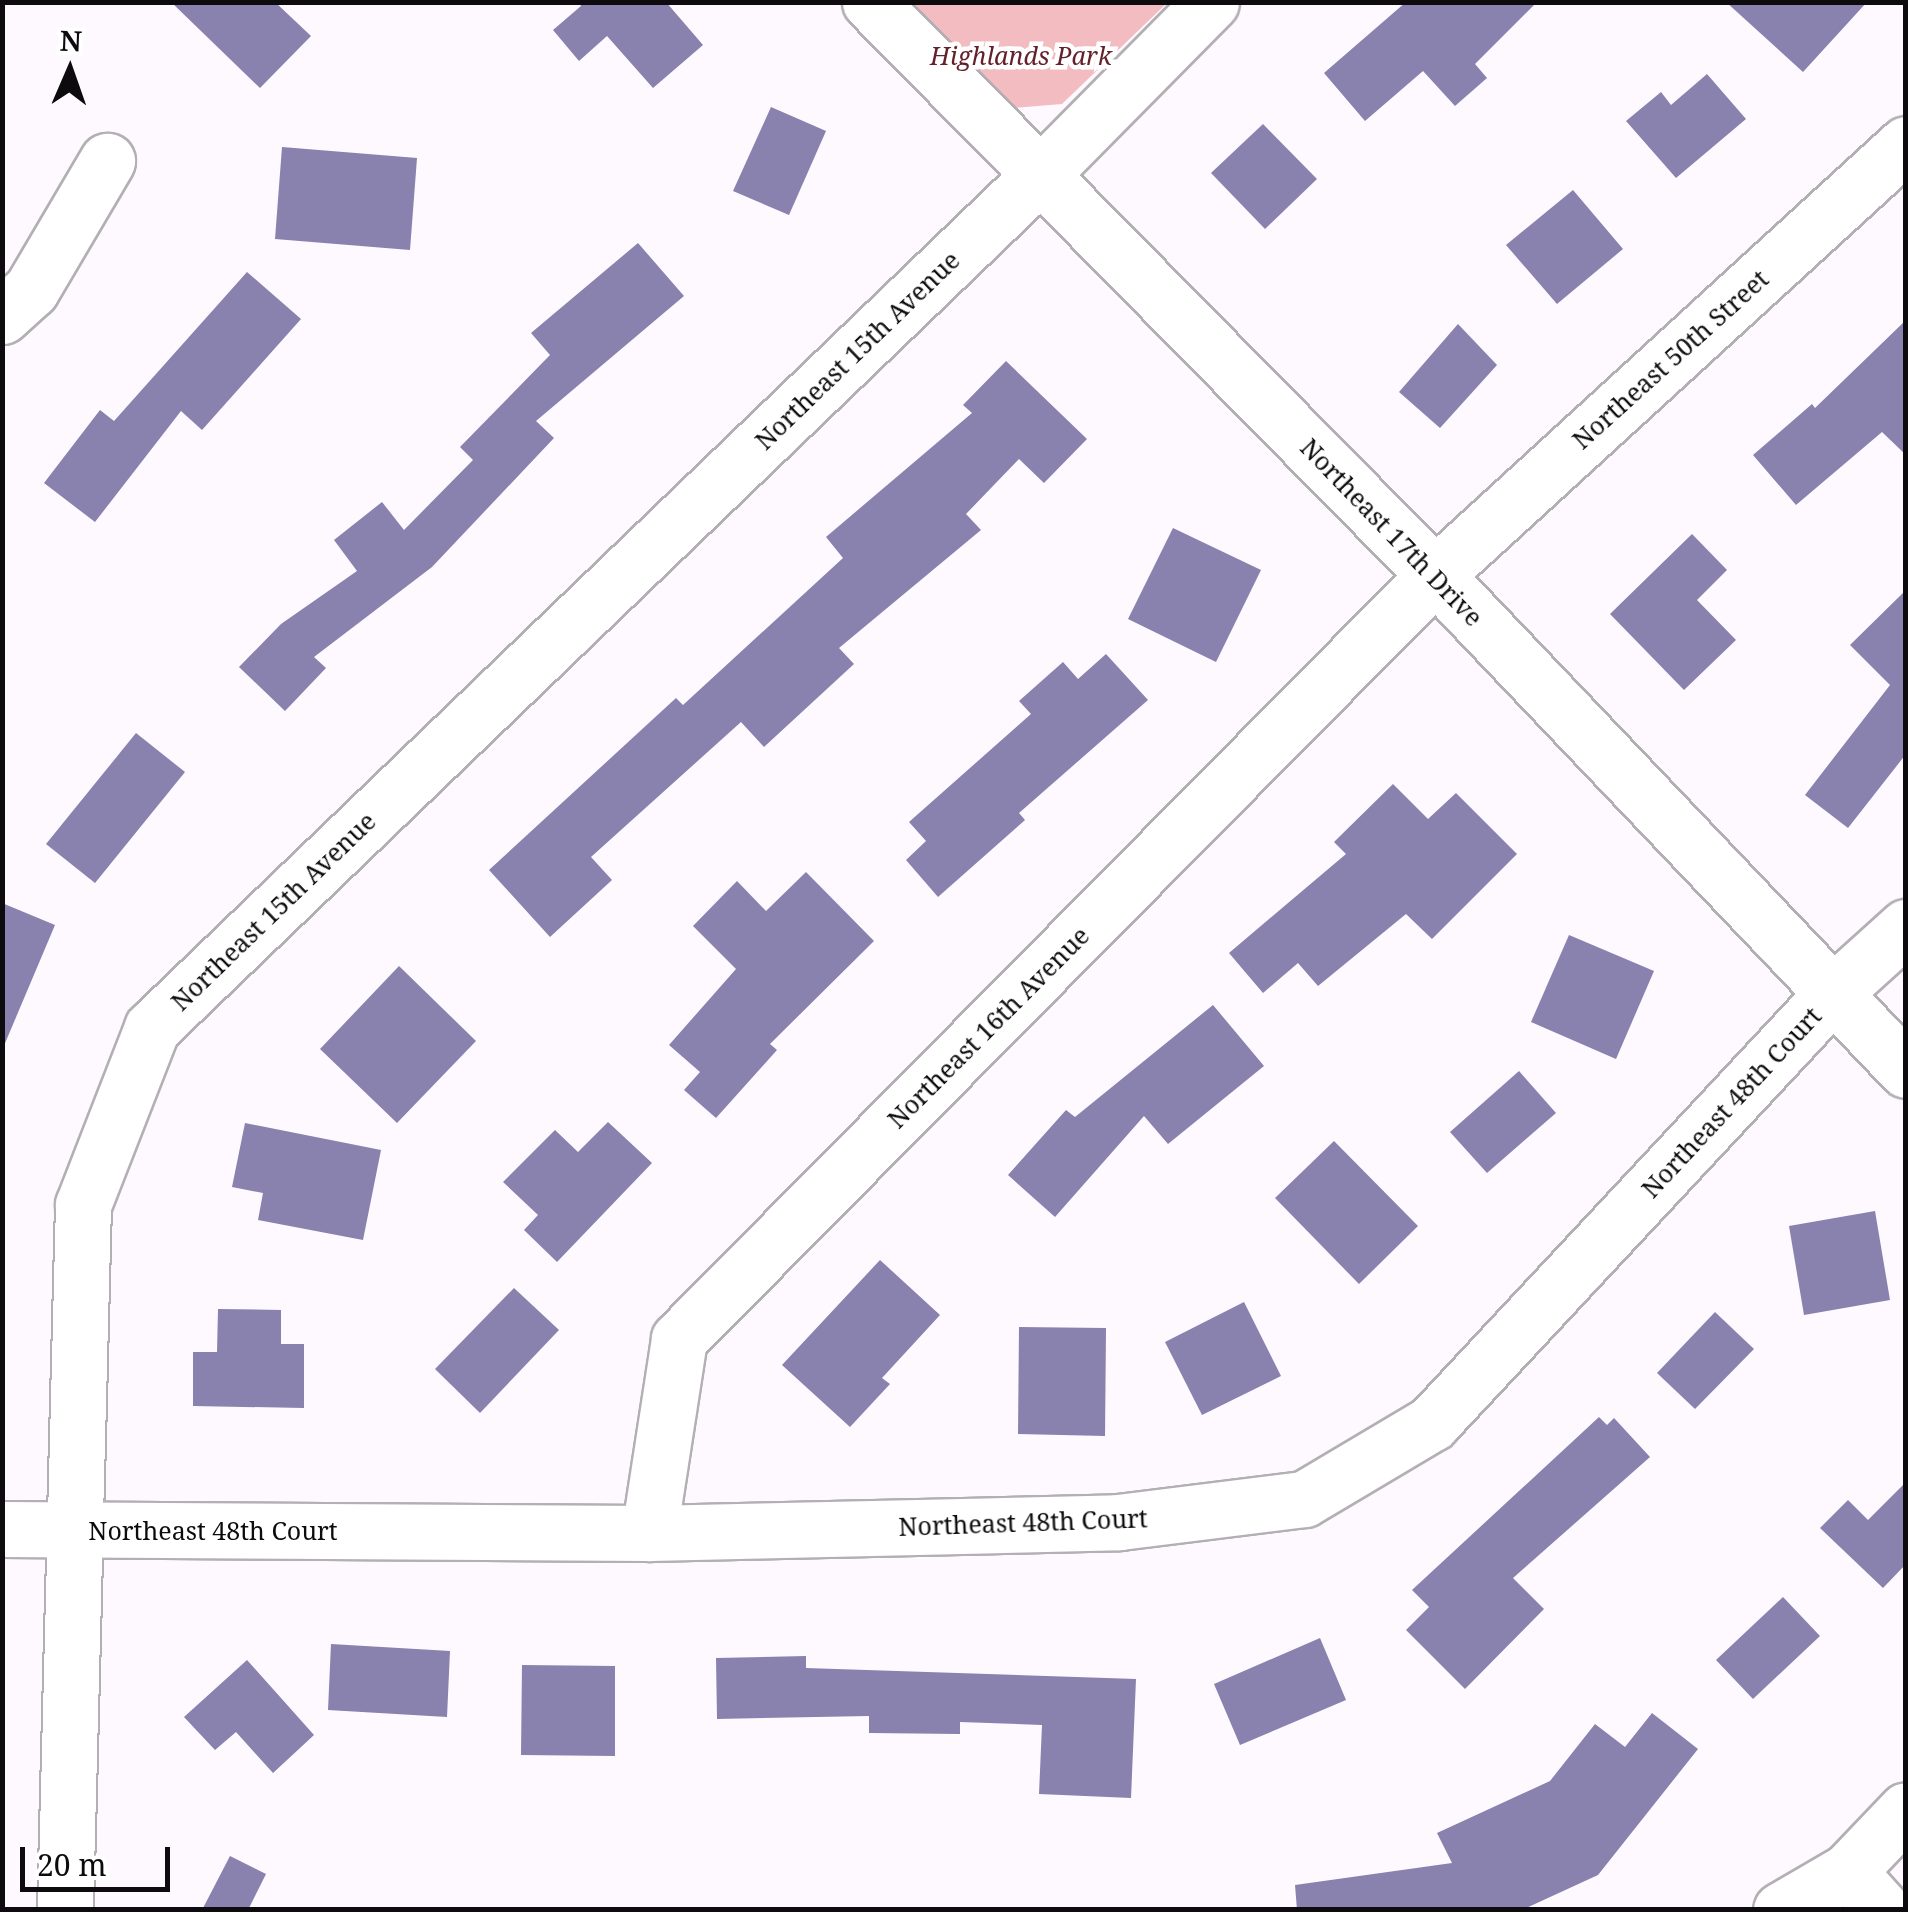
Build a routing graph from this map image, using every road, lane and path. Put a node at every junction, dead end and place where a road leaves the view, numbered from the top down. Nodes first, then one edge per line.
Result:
1 (870, 2) edge
2 (1212, 2) edge
3 (1906, 144) edge
4 (107, 160) dead end
5 (1040, 175) junction
6 (2, 316) edge
7 (1435, 575) junction
8 (1906, 927) edge
9 (1834, 992) junction
10 (1906, 1070) edge
11 (2, 1528) edge
12 (75, 1531) junction
13 (649, 1533) junction
14 (1906, 1810) edge
15 (1865, 1890) edge
16 (66, 1910) edge
17 (1781, 1910) edge

1 - 5 street, Northeast 17th Drive
2 - 5 street, Northeast 15th Avenue
3 - 7 street, Northeast 50th Street
4 - 6 street
5 - 7 street, Northeast 17th Drive
5 - 12 street, Northeast 15th Avenue
7 - 9 street, Northeast 17th Drive
7 - 13 street, Northeast 16th Avenue
8 - 9 street, Northeast 48th Court
9 - 10 street, Northeast 17th Drive
9 - 13 street, Northeast 48th Court
11 - 12 street, Northeast 48th Court
12 - 13 street, Northeast 48th Court
12 - 16 street, Northeast 15th Avenue
14 - 15 street
15 - 17 street

